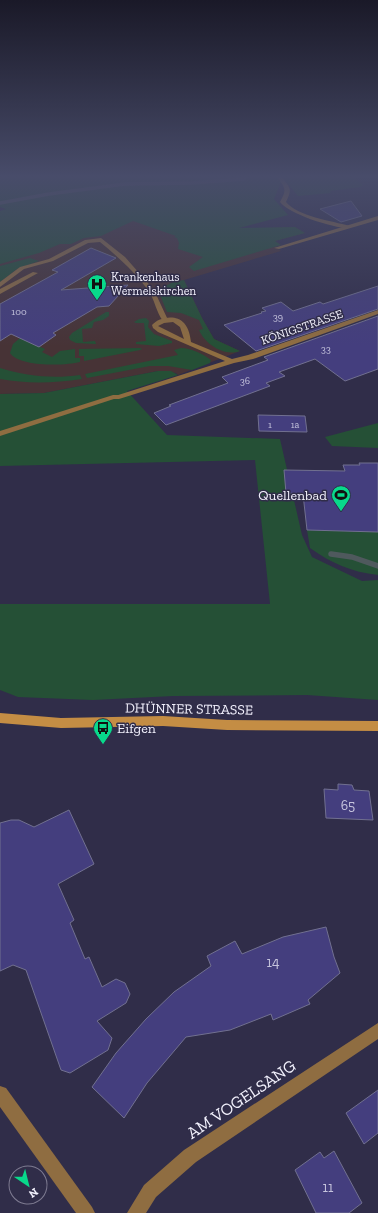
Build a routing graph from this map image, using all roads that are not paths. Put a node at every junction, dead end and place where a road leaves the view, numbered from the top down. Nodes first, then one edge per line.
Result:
1 (329, 233) edge
2 (277, 248) dead end
3 (35, 273) dead end
4 (0, 285) edge
5 (0, 292) edge
6 (378, 312) edge
7 (165, 320) junction
8 (188, 343) junction
9 (232, 361) junction
10 (0, 434) edge
11 (0, 718) edge
12 (378, 726) edge
13 (378, 1030) edge
14 (0, 1094) edge
15 (86, 1213) edge
16 (136, 1213) edge

1 - 2 street
3 - 5 street
4 - 7 street
6 - 9 street, KÖNIGSTRASSE
7 - 8 street
7 - 8 street
8 - 9 street
9 - 10 street, KÖNIGSTRASSE
11 - 12 main road, DHÜNNER STRASSE
13 - 16 street, AM VOGELSANG
14 - 15 street

